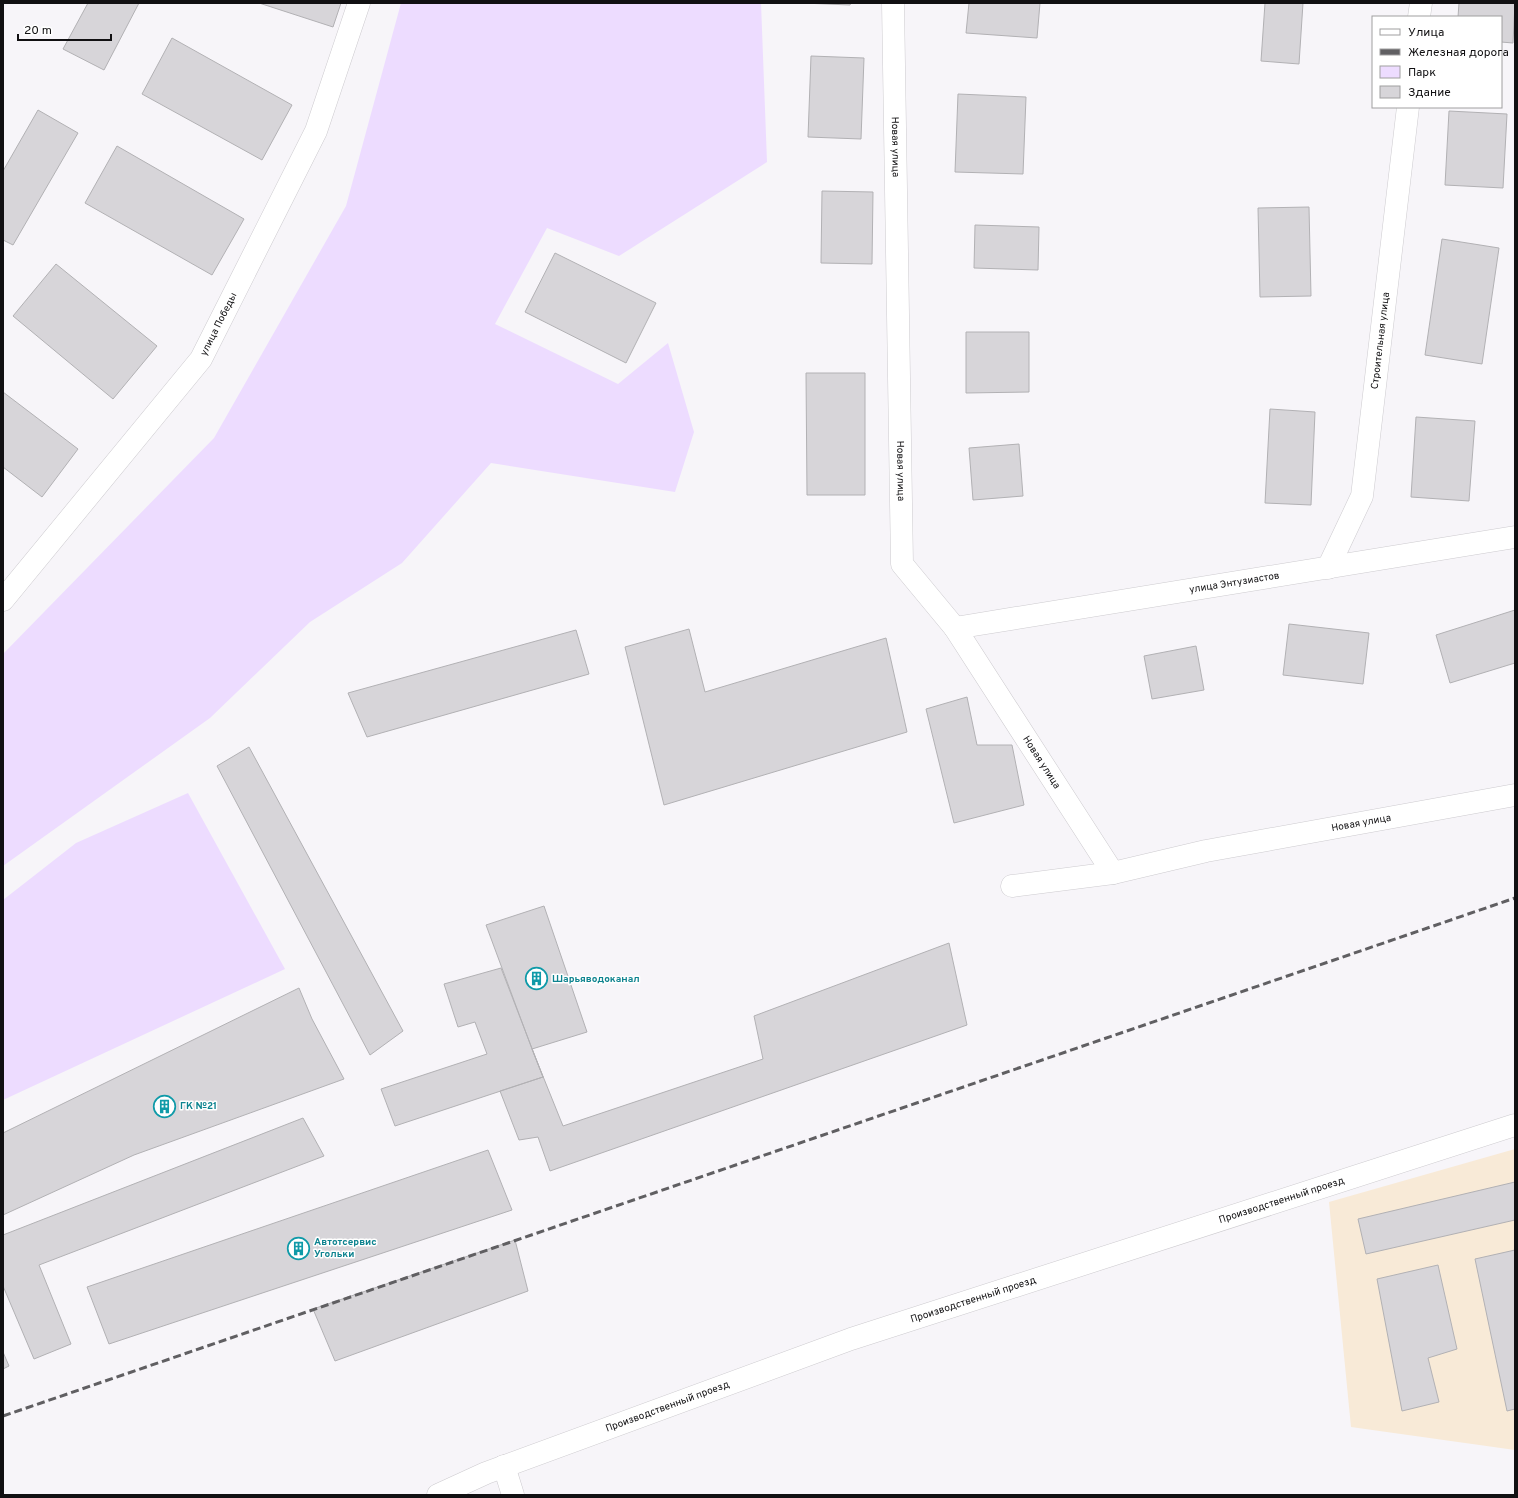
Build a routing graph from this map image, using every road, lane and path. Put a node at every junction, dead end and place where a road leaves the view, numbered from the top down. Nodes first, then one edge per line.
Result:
1 (359, 3) edge
2 (893, 3) edge
3 (1421, 3) edge
4 (1419, 16) edge
5 (1408, 108) edge
6 (1515, 537) edge
7 (1328, 568) junction
8 (3, 600) edge
9 (954, 628) junction
10 (1515, 795) edge
11 (1113, 873) junction
12 (1012, 886) dead end
13 (1515, 1125) edge
14 (504, 1466) junction
15 (438, 1495) edge
16 (513, 1495) edge

1 - 8 street, улица Победы
2 - 9 street, Новая улица
3 - 4 street
5 - 7 street, Строительная улица
6 - 7 street, улица Энтузиастов
7 - 9 street, улица Энтузиастов
9 - 11 street, Новая улица
10 - 11 street, Новая улица
11 - 12 street, Новая улица
13 - 14 street, Производственный проезд
14 - 15 street, Производственный проезд
14 - 16 street

